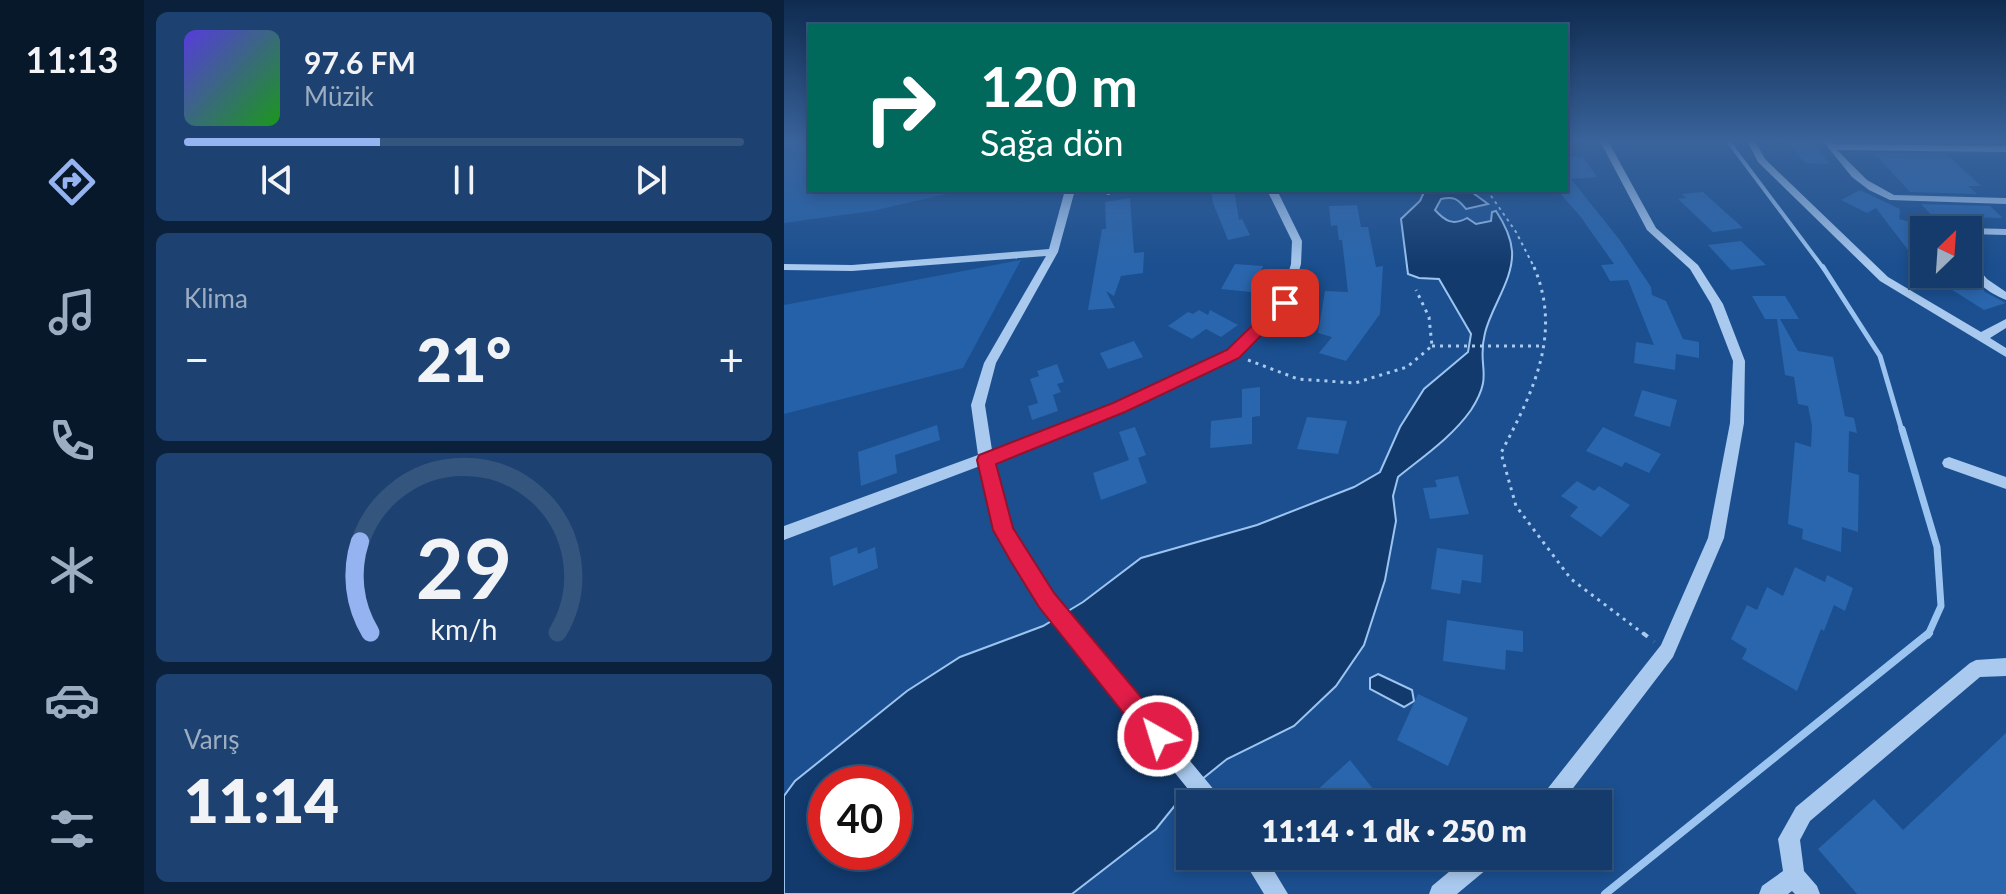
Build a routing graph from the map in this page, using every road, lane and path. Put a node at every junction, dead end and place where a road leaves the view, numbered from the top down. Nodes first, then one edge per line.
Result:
1 (1627, 183) edge
2 (1784, 183) edge
3 (1864, 183) edge
4 (1069, 192) edge
5 (1273, 192) edge
6 (1488, 192) edge
7 (2006, 201) edge
8 (1982, 231) edge
9 (2006, 232) edge
10 (1053, 252) junction
11 (784, 267) edge
12 (1982, 280) edge
13 (1416, 290) dead end
14 (2006, 297) edge
15 (2006, 323) edge
16 (1980, 338) junction
17 (1432, 346) junction
18 (1545, 346) junction
19 (2006, 353) edge
20 (1233, 354) junction
21 (986, 460) junction
22 (1949, 463) dead end
23 (2006, 483) edge
24 (784, 533) edge
25 (1667, 651) junction
26 (2006, 667) edge
27 (1202, 790) edge
28 (1559, 790) edge
29 (1261, 870) edge
30 (1468, 870) edge
31 (1794, 876) junction
32 (1277, 894) edge
33 (1440, 894) edge
34 (1770, 894) edge
35 (1809, 894) edge

1 - 25 street
2 - 16 street
3 - 7 street
4 - 10 street
5 - 20 street
6 - 18 path
8 - 9 street
10 - 11 street
10 - 21 street
12 - 14 street
13 - 17 path
15 - 16 street
16 - 19 street
17 - 18 path
17 - 20 path
18 - 25 path
20 - 21 street
21 - 24 street
21 - 27 street
22 - 23 street
25 - 28 street
26 - 31 street
29 - 32 street
30 - 33 street
31 - 34 street
31 - 35 street

